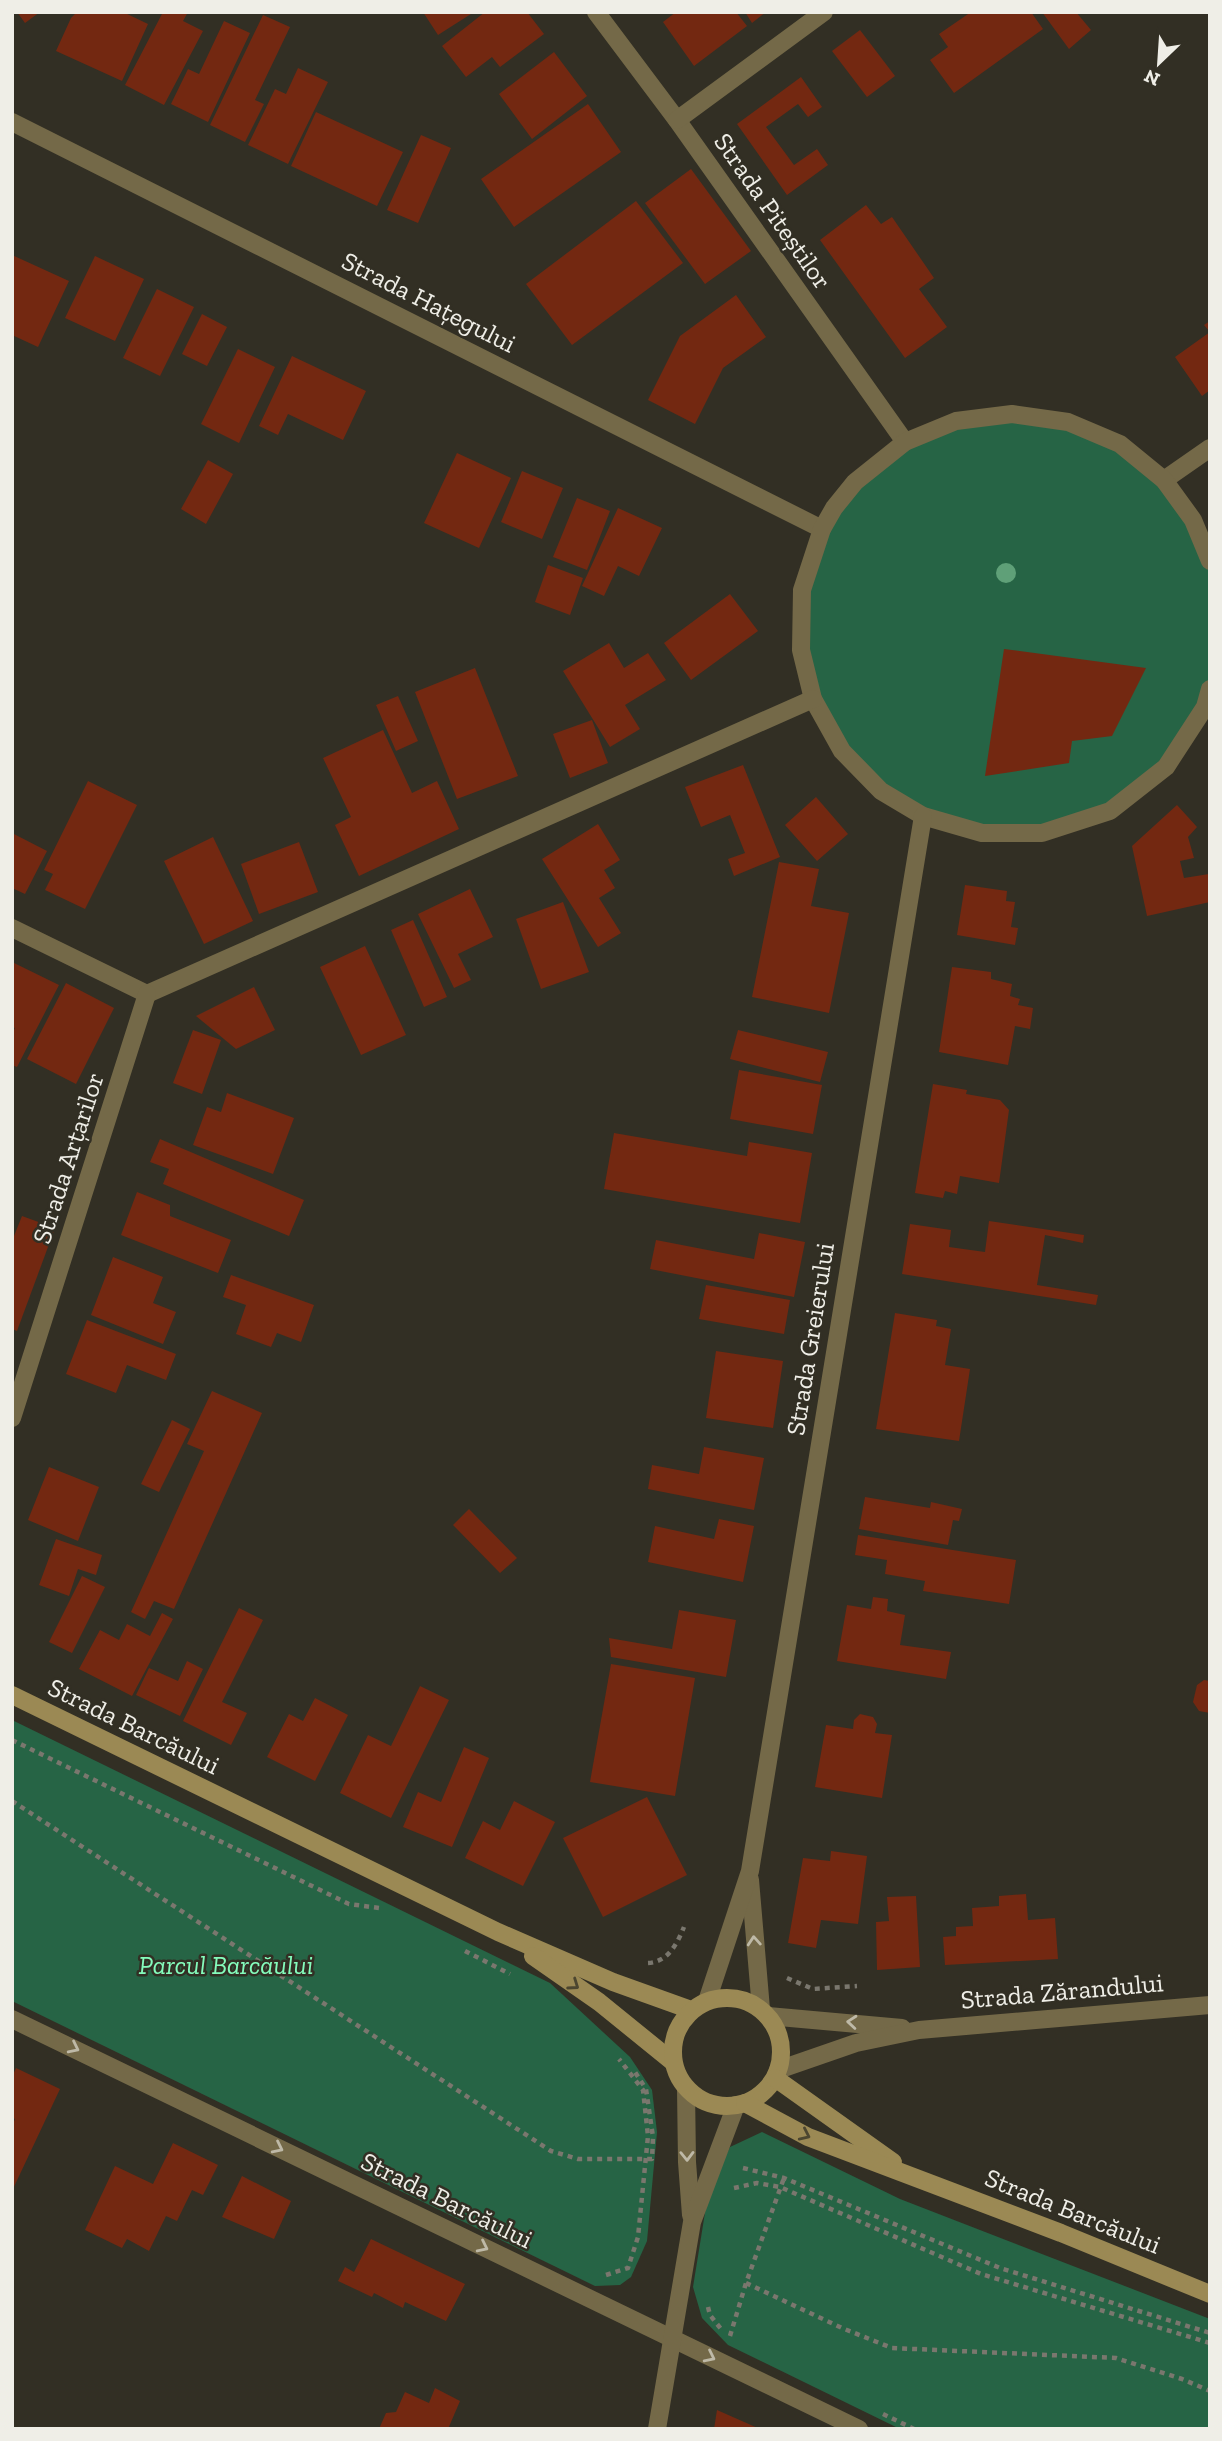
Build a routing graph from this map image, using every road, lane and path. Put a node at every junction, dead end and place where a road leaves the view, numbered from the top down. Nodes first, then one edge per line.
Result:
1 (596, 12) edge
2 (824, 12) edge
3 (677, 120) junction
4 (12, 122) edge
5 (905, 442) junction
6 (1210, 448) edge
7 (1164, 480) junction
8 (822, 529) junction
9 (1210, 562) edge
10 (1210, 689) edge
11 (813, 699) junction
12 (923, 816) junction
13 (12, 928) edge
14 (147, 994) junction
15 (12, 1419) edge
16 (12, 1695) edge
17 (12, 1740) edge
18 (12, 1801) edge
19 (750, 1871) junction
20 (390, 1914) dead end
21 (684, 1927) dead end
22 (498, 1932) junction
23 (639, 1964) dead end
24 (512, 1968) dead end
25 (781, 1972) dead end
26 (520, 1979) dead end
27 (857, 1986) dead end
28 (707, 2001) junction
29 (1210, 2005) edge
30 (691, 2010) junction
31 (764, 2012) junction
32 (12, 2019) edge
33 (919, 2030) junction
34 (610, 2050) dead end
35 (621, 2055) dead end
36 (673, 2062) junction
37 (776, 2074) junction
38 (687, 2089) junction
39 (740, 2104) junction
40 (647, 2158) junction
41 (738, 2166) dead end
42 (784, 2178) junction
43 (916, 2178) junction
44 (780, 2187) junction
45 (723, 2191) dead end
46 (692, 2222) junction
47 (599, 2277) dead end
48 (746, 2283) junction
49 (1210, 2294) edge
50 (705, 2296) dead end
51 (1210, 2333) edge
52 (673, 2339) junction
53 (1210, 2343) edge
54 (1210, 2391) edge
55 (877, 2411) dead end
56 (657, 2429) edge
57 (859, 2429) edge
58 (914, 2429) edge

1 - 3 street, Strada Piteștilor
2 - 3 street
3 - 5 street, Strada Piteștilor
4 - 8 street, Strada Hațegului
5 - 7 street
5 - 8 street
6 - 7 street
7 - 9 street
8 - 11 street
10 - 12 street
11 - 12 street
11 - 14 street
12 - 19 street, Strada Greierului
13 - 14 street
14 - 15 street, Strada Arțarilor
16 - 22 street, Strada Barcăului
17 - 20 path
18 - 40 path
19 - 28 street, Strada Greierului
31 -> 19 street, Strada Greierului
21 - 23 path
22 - 30 street, Strada Barcăului
22 -> 36 street, Strada Barcăului
24 - 26 path
25 - 27 path
28 - 30 street
28 - 31 street
29 - 33 street, Strada Zărandului
30 - 36 street
33 -> 31 street, Strada Zărandului
31 - 37 street
32 -> 52 street, Strada Barcăului
33 - 37 street, Strada Zărandului
34 - 40 path
35 - 40 path
36 - 38 street
37 - 39 street
37 - 43 street, Strada Barcăului
38 - 39 street
38 -> 46 street
39 -> 43 street, Strada Barcăului
39 - 46 street
40 - 47 path
41 - 42 path
42 - 44 path
42 - 51 path
43 - 49 street, Strada Barcăului
44 - 45 path
44 - 48 path
44 - 53 path
46 - 52 street
48 - 50 path
48 - 54 path
52 - 56 street
52 -> 57 street, Strada Barcăului
55 - 58 path

